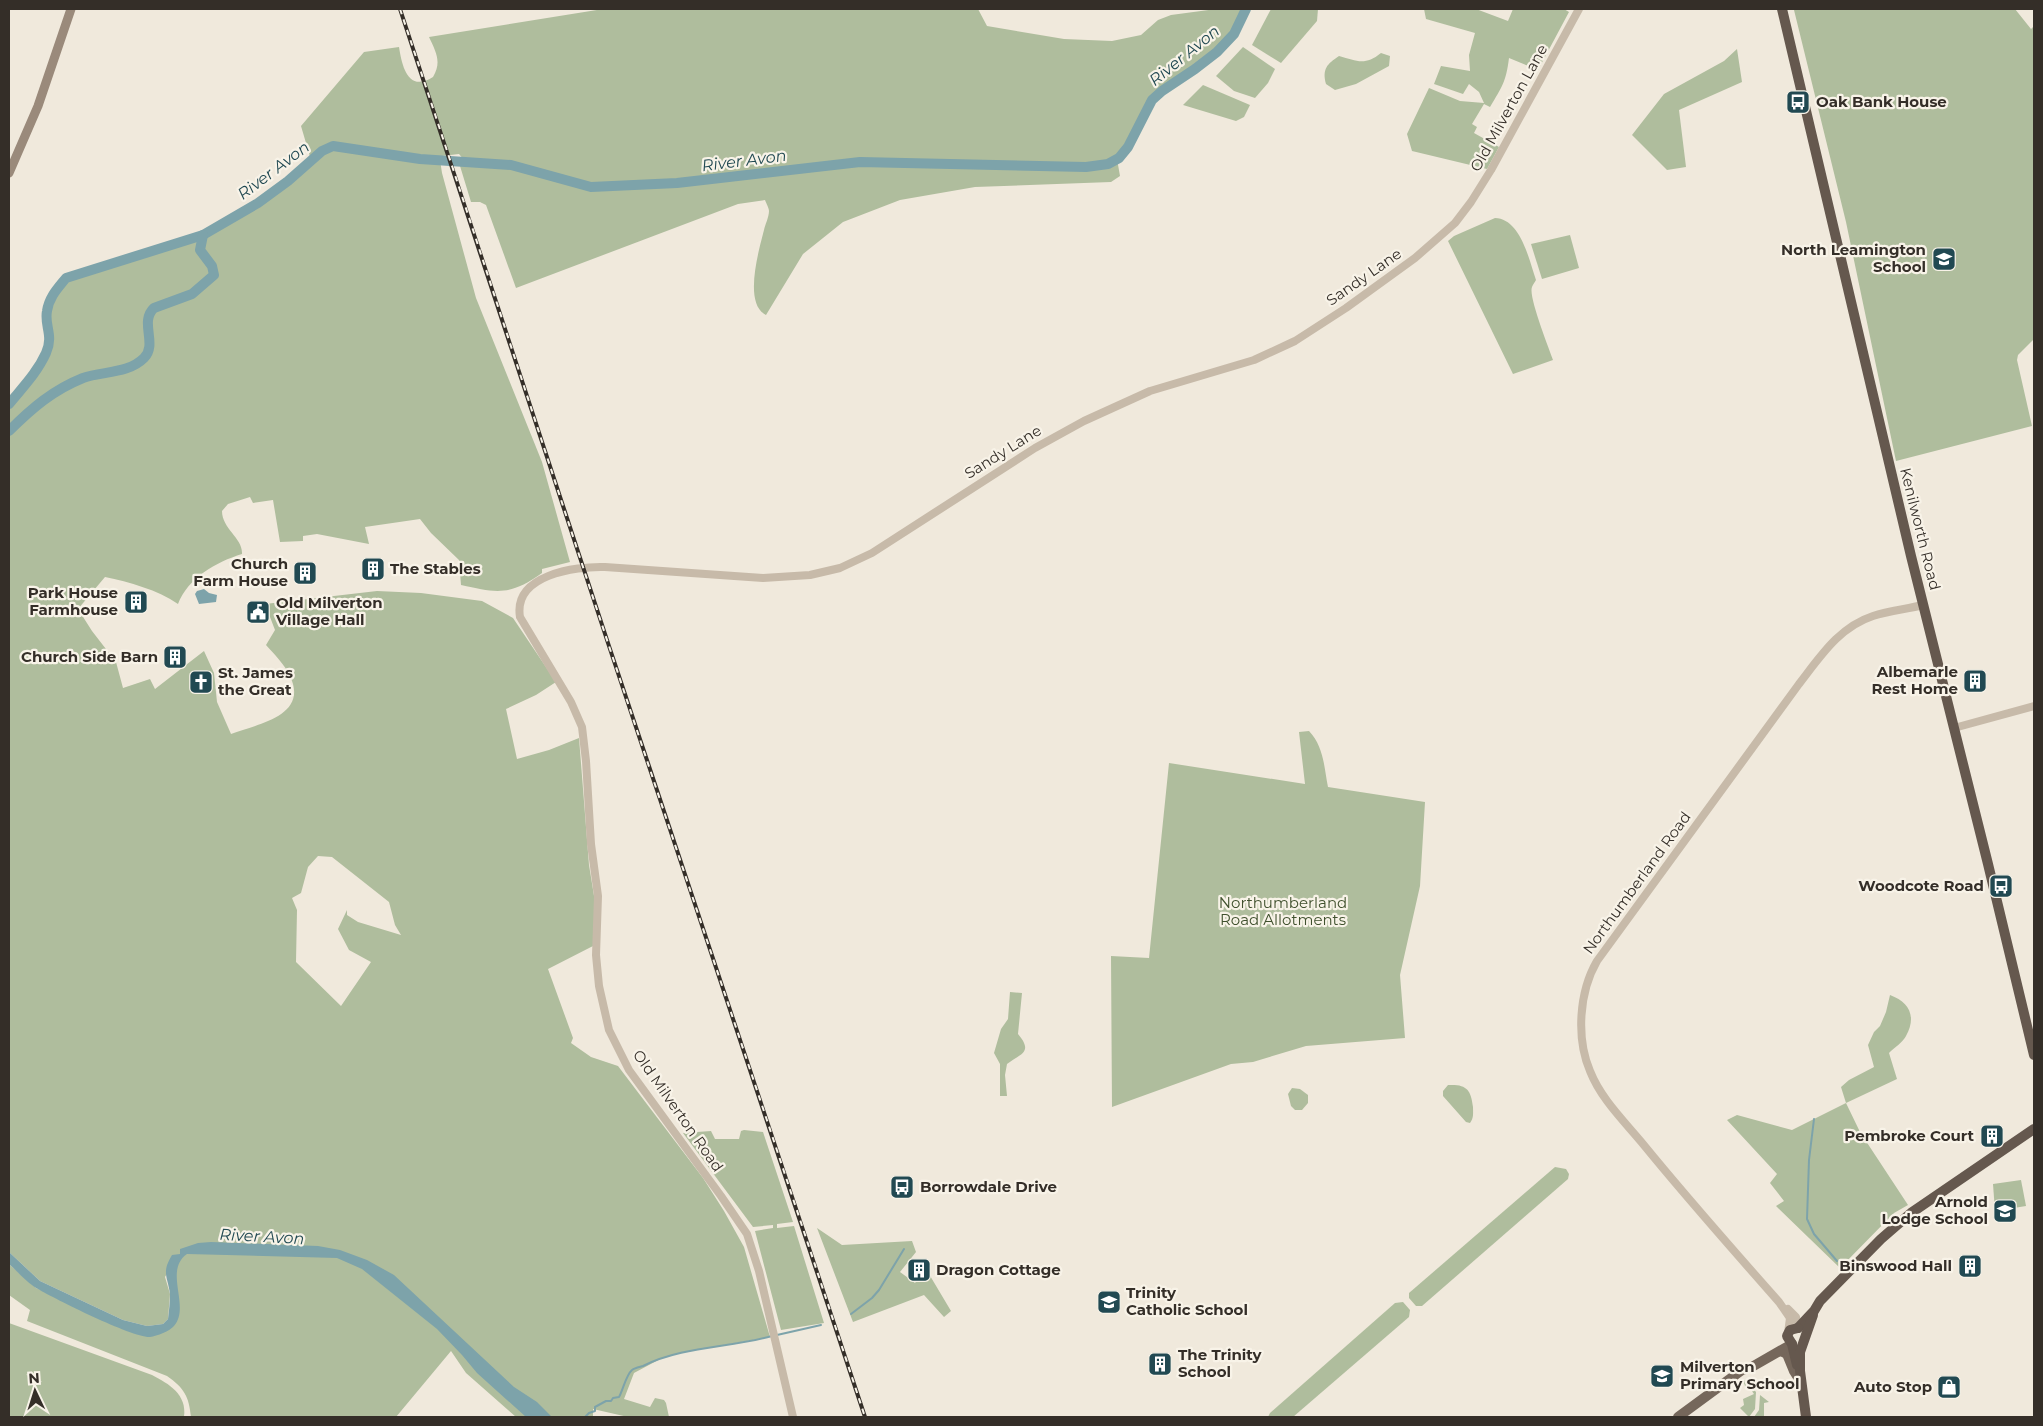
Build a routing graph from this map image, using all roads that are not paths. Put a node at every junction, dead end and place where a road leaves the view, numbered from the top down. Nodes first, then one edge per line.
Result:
1 (71, 9) edge
2 (1579, 9) edge
3 (1782, 9) edge
4 (9, 173) edge
5 (1459, 218) joint
6 (529, 588) joint
7 (1923, 605) junction
8 (2034, 706) edge
9 (1954, 728) junction
10 (2034, 1055) edge
11 (2034, 1129) edge
12 (1779, 1302) junction
13 (1811, 1314) junction
14 (1794, 1315) junction
15 (1791, 1335) junction
16 (1803, 1340) junction
17 (1781, 1351) junction
18 (1742, 1370) junction
19 (1800, 1370) junction
20 (1801, 1382) junction
21 (793, 1417) edge
22 (1678, 1417) edge
23 (1806, 1417) edge

1 - 4 main road
2 - 5 street, Old Milverton Lane
3 - 7 highway, Kenilworth Road
5 - 6 street, Sandy Lane
6 - 21 street, Old Milverton Road
7 - 9 highway, Kenilworth Road
7 - 12 street, Northumberland Road
8 - 9 street
9 - 10 highway, Kenilworth Road
11 - 13 highway
12 - 14 street, Northumberland Road
12 - 15 street, Northumberland Road
13 - 14 street
13 - 15 highway
13 - 16 highway
14 - 15 street
15 - 16 highway
15 - 17 main road
15 - 18 main road
15 - 19 highway
16 - 19 highway
17 - 18 main road
17 - 20 main road
18 - 22 main road
19 - 20 highway
20 - 23 highway

